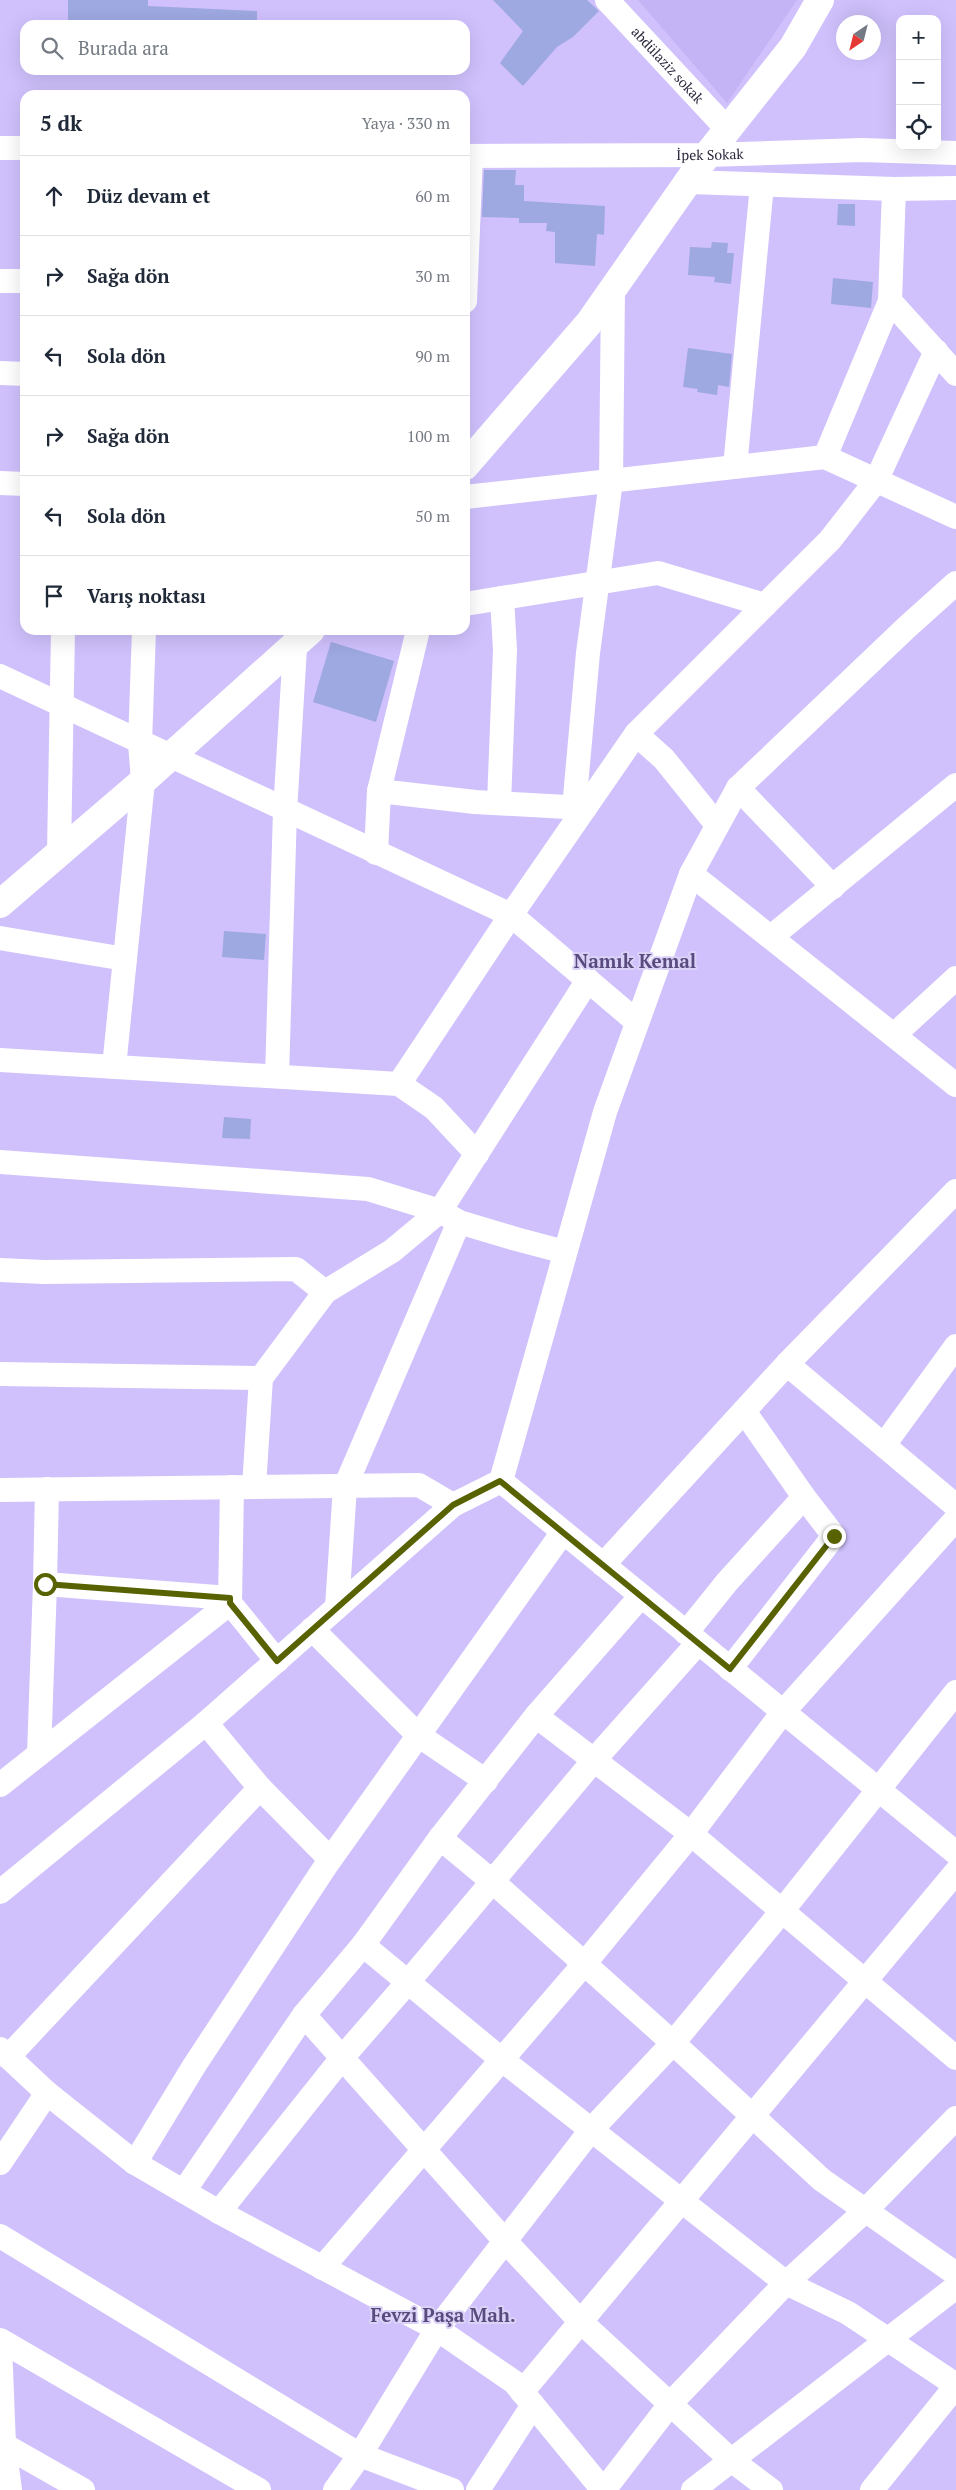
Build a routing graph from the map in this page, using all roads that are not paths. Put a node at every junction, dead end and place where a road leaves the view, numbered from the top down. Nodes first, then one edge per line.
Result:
1 (606, 0) edge
2 (820, 0) edge
3 (728, 130) junction
4 (0, 148) edge
5 (20, 148) edge
6 (956, 153) edge
7 (470, 156) edge
8 (707, 156) junction
9 (688, 182) junction
10 (762, 185) junction
11 (956, 188) edge
12 (894, 189) junction
13 (0, 281) edge
14 (20, 281) edge
15 (613, 289) junction
16 (890, 301) junction
17 (936, 351) junction
18 (0, 373) edge
19 (20, 374) edge
20 (956, 374) edge
21 (825, 457) junction
22 (470, 460) edge
23 (735, 468) junction
24 (611, 481) junction
25 (876, 481) junction
26 (0, 483) edge
27 (20, 484) edge
28 (470, 496) edge
29 (956, 517) edge
30 (956, 583) edge
31 (598, 584) junction
32 (502, 598) junction
33 (470, 603) edge
34 (765, 605) junction
35 (63, 635) edge
36 (144, 635) edge
37 (301, 635) edge
38 (417, 635) edge
39 (0, 676) edge
40 (60, 705) junction
41 (636, 734) junction
42 (140, 743) junction
43 (170, 757) junction
44 (143, 781) junction
45 (956, 786) edge
46 (738, 788) junction
47 (379, 791) junction
48 (499, 803) junction
49 (579, 808) junction
50 (285, 811) junction
51 (717, 825) junction
52 (376, 852) junction
53 (59, 853) junction
54 (691, 874) junction
55 (832, 887) junction
56 (0, 904) edge
57 (511, 915) junction
58 (0, 938) edge
59 (771, 938) junction
60 (125, 959) junction
61 (956, 978) edge
62 (588, 980) junction
63 (637, 1022) junction
64 (894, 1035) junction
65 (0, 1060) edge
66 (114, 1067) junction
67 (277, 1076) junction
68 (399, 1084) junction
69 (956, 1085) edge
70 (477, 1154) junction
71 (0, 1162) edge
72 (956, 1191) edge
73 (449, 1216) junction
74 (565, 1252) junction
75 (0, 1270) edge
76 (325, 1292) junction
77 (956, 1346) edge
78 (787, 1364) junction
79 (0, 1374) edge
80 (261, 1378) junction
81 (744, 1410) junction
82 (884, 1445) junction
83 (500, 1481) junction
84 (243, 1487) junction
85 (344, 1487) junction
86 (46, 1489) junction
87 (0, 1490) edge
88 (804, 1497) junction
89 (453, 1505) junction
90 (956, 1506) edge
91 (956, 1519) edge
92 (563, 1532) junction
93 (603, 1565) junction
94 (45, 1584) junction
95 (641, 1596) junction
96 (230, 1600) junction
97 (337, 1607) junction
98 (312, 1630) junction
99 (692, 1638) junction
100 (277, 1661) junction
101 (730, 1669) junction
102 (956, 1692) edge
103 (784, 1712) junction
104 (536, 1716) junction
105 (206, 1723) junction
106 (418, 1735) junction
107 (39, 1754) junction
108 (595, 1759) junction
109 (486, 1782) junction
110 (0, 1785) edge
111 (260, 1788) junction
112 (877, 1789) junction
113 (691, 1834) junction
114 (440, 1838) junction
115 (956, 1853) edge
116 (330, 1859) junction
117 (956, 1872) edge
118 (493, 1882) junction
119 (0, 1892) edge
120 (782, 1911) junction
121 (363, 1945) junction
122 (585, 1963) junction
123 (865, 1981) junction
124 (408, 1982) junction
125 (304, 2015) junction
126 (674, 2043) junction
127 (4, 2053) edge
128 (342, 2058) junction
129 (956, 2058) edge
130 (501, 2059) junction
131 (47, 2093) junction
132 (754, 2116) junction
133 (956, 2118) edge
134 (591, 2130) junction
135 (423, 2149) junction
136 (0, 2163) edge
137 (135, 2163) junction
138 (184, 2191) junction
139 (680, 2201) junction
140 (865, 2211) junction
141 (219, 2212) junction
142 (0, 2236) edge
143 (505, 2241) junction
144 (322, 2268) junction
145 (956, 2274) edge
146 (786, 2283) junction
147 (956, 2287) edge
148 (582, 2322) junction
149 (437, 2330) junction
150 (888, 2340) junction
151 (0, 2342) edge
152 (956, 2386) edge
153 (528, 2399) junction
154 (671, 2403) junction
155 (4, 2445) junction
156 (360, 2455) junction
157 (731, 2460) junction
158 (10, 2490) edge
159 (83, 2490) edge
160 (259, 2490) edge
161 (335, 2490) edge
162 (452, 2490) edge
163 (478, 2490) edge
164 (604, 2490) edge
165 (693, 2490) edge
166 (771, 2490) edge
167 (872, 2490) edge

1 - 3 street, abdülaziz sokak
2 - 3 street
3 - 8 street
4 - 5 street
6 - 8 street, İpek Sokak
7 - 8 street, İpek Sokak
8 - 9 street
9 - 10 street
9 - 15 street
10 - 12 street
10 - 23 street
11 - 12 street
12 - 16 street
13 - 14 street
15 - 22 street
15 - 24 street
16 - 17 street
16 - 21 street
17 - 20 street
17 - 25 street
18 - 19 street
21 - 23 street
21 - 25 street
23 - 24 street
24 - 28 street
24 - 31 street
25 - 29 street
25 - 34 street
26 - 27 street
30 - 46 street
31 - 32 street
31 - 34 street
31 - 49 street
32 - 33 street
32 - 48 street
34 - 41 street
35 - 40 street
36 - 42 street
37 - 43 street
37 - 50 street
38 - 47 street
39 - 40 street
40 - 42 street
40 - 53 street
41 - 49 street
41 - 51 street
42 - 43 street
42 - 44 street
43 - 44 street
43 - 50 street
44 - 53 street
44 - 60 street
45 - 55 street
46 - 51 street
46 - 55 street
47 - 48 street
47 - 52 street
48 - 49 street
49 - 57 street
50 - 52 street
50 - 67 street
51 - 54 street
52 - 57 street
53 - 56 street
54 - 59 street
54 - 63 street
55 - 59 street
57 - 62 street
57 - 68 street
58 - 60 street
59 - 64 street
60 - 66 street
61 - 64 street
62 - 63 street
62 - 70 street
63 - 74 street
64 - 69 street
65 - 66 street
66 - 67 street
67 - 68 street
68 - 70 street
70 - 73 street
71 - 73 street
72 - 78 street
73 - 74 street
73 - 76 street
73 - 85 street
74 - 83 street
75 - 76 street
76 - 80 street
77 - 82 street
78 - 81 street
78 - 82 street
79 - 80 street
80 - 84 street
81 - 88 street
81 - 93 street
82 - 90 street
83 - 89 street
83 - 92 street
84 - 85 street
84 - 86 street
84 - 96 street
85 - 89 street
85 - 97 street
86 - 87 street
86 - 94 street
88 - 99 street
88 - 101 street
89 - 97 street
91 - 103 street
92 - 93 street
92 - 106 street
93 - 95 street
94 - 96 street
94 - 107 street
95 - 99 street
95 - 104 street
96 - 100 street
96 - 107 street
97 - 98 street
98 - 100 street
98 - 106 street
99 - 101 street
99 - 108 street
100 - 105 street
101 - 103 street
102 - 112 street
103 - 112 street
103 - 113 street
104 - 108 street
104 - 109 street
105 - 111 street
105 - 119 street
106 - 109 street
106 - 116 street
107 - 110 street
108 - 113 street
108 - 118 street
109 - 114 street
111 - 116 street
111 - 127 street
112 - 115 street
112 - 120 street
113 - 120 street
113 - 122 street
114 - 118 street
114 - 121 street
116 - 137 street
117 - 123 street
118 - 122 street
118 - 124 street
120 - 123 street
120 - 126 street
121 - 124 street
121 - 125 street
122 - 126 street
122 - 130 street
123 - 129 street
123 - 132 street
124 - 128 street
124 - 130 street
125 - 128 street
125 - 138 street
126 - 132 street
126 - 134 street
127 - 131 street
128 - 135 street
128 - 141 street
130 - 134 street
130 - 135 street
131 - 136 street
131 - 137 street
132 - 139 street
132 - 140 street
133 - 140 street
134 - 139 street
134 - 143 street
135 - 143 street
135 - 144 street
137 - 138 street
138 - 141 street
139 - 146 street
139 - 148 street
140 - 145 street
140 - 146 street
141 - 144 street
142 - 156 street
143 - 148 street
143 - 149 street
144 - 149 street
146 - 150 street
146 - 154 street
147 - 150 street
148 - 153 street
148 - 154 street
149 - 153 street
149 - 156 street
150 - 152 street
150 - 157 street
151 - 155 street
151 - 160 street
152 - 167 street
153 - 163 street
153 - 164 street
154 - 157 street
154 - 164 street
155 - 158 street
155 - 159 street
156 - 161 street
156 - 162 street
157 - 165 street
157 - 166 street

